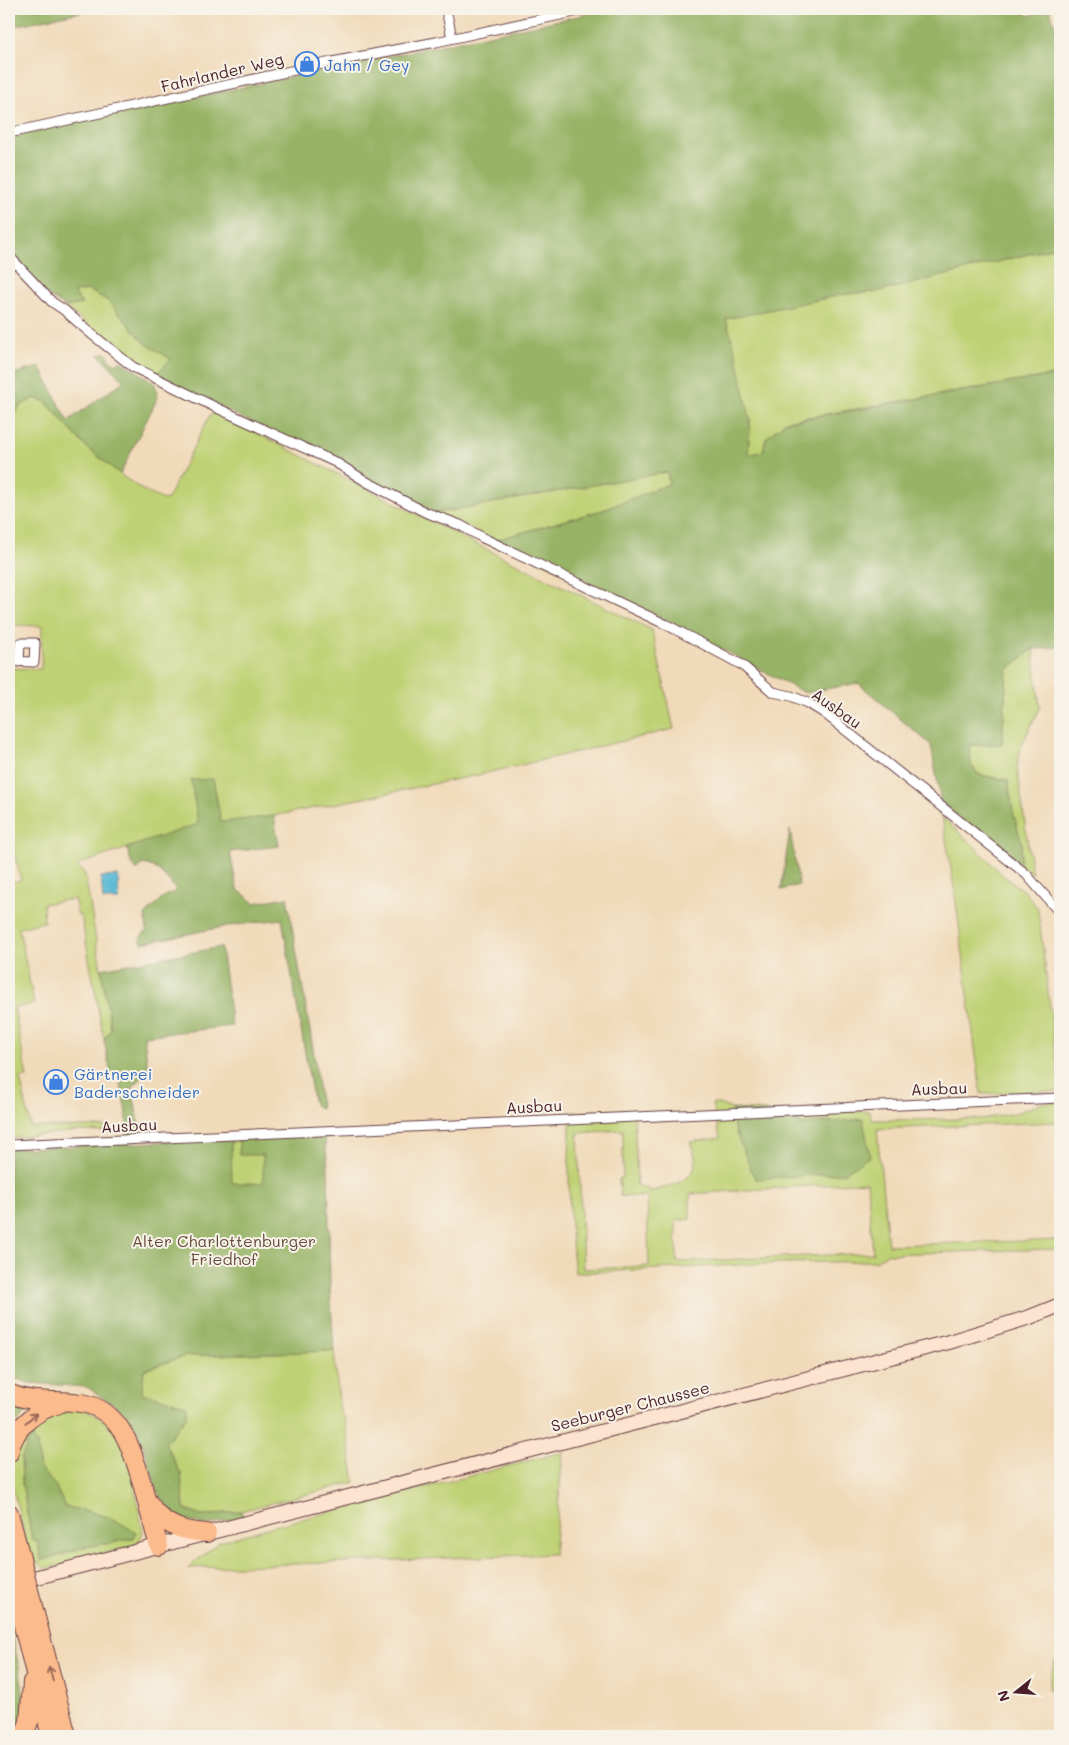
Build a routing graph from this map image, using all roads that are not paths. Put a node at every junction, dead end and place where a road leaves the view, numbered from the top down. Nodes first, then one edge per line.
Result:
1 (446, 9) edge
2 (588, 9) edge
3 (452, 38) junction
4 (9, 133) edge
5 (9, 256) edge
6 (9, 661) edge
7 (19, 662) dead end
8 (1060, 913) edge
9 (1060, 1098) edge
10 (9, 1145) edge
11 (1060, 1305) edge
12 (9, 1393) edge
13 (69, 1402) junction
14 (9, 1453) edge
15 (145, 1496) junction
16 (9, 1498) edge
17 (10, 1520) edge
18 (207, 1533) junction
19 (158, 1546) junction
20 (15, 1564) edge
21 (9, 1585) edge
22 (25, 1604) junction
23 (31, 1657) junction
24 (23, 1736) edge
25 (51, 1736) edge
26 (67, 1736) edge

1 - 3 street
2 - 3 street, Fahrlander Weg
3 - 4 street, Fahrlander Weg
5 - 8 street, Ausbau
6 - 7 street
9 - 10 street, Ausbau
11 - 18 main road, Seeburger Chaussee
12 - 13 highway
14 -> 13 highway
13 - 15 highway
15 - 18 highway
15 - 19 highway
16 - 17 highway
17 - 20 highway
18 - 19 main road, Seeburger Chaussee
19 - 21 main road, Seeburger Chaussee
20 - 22 highway, bridge
22 - 23 highway
26 -> 22 highway
23 - 24 highway
23 - 25 highway

